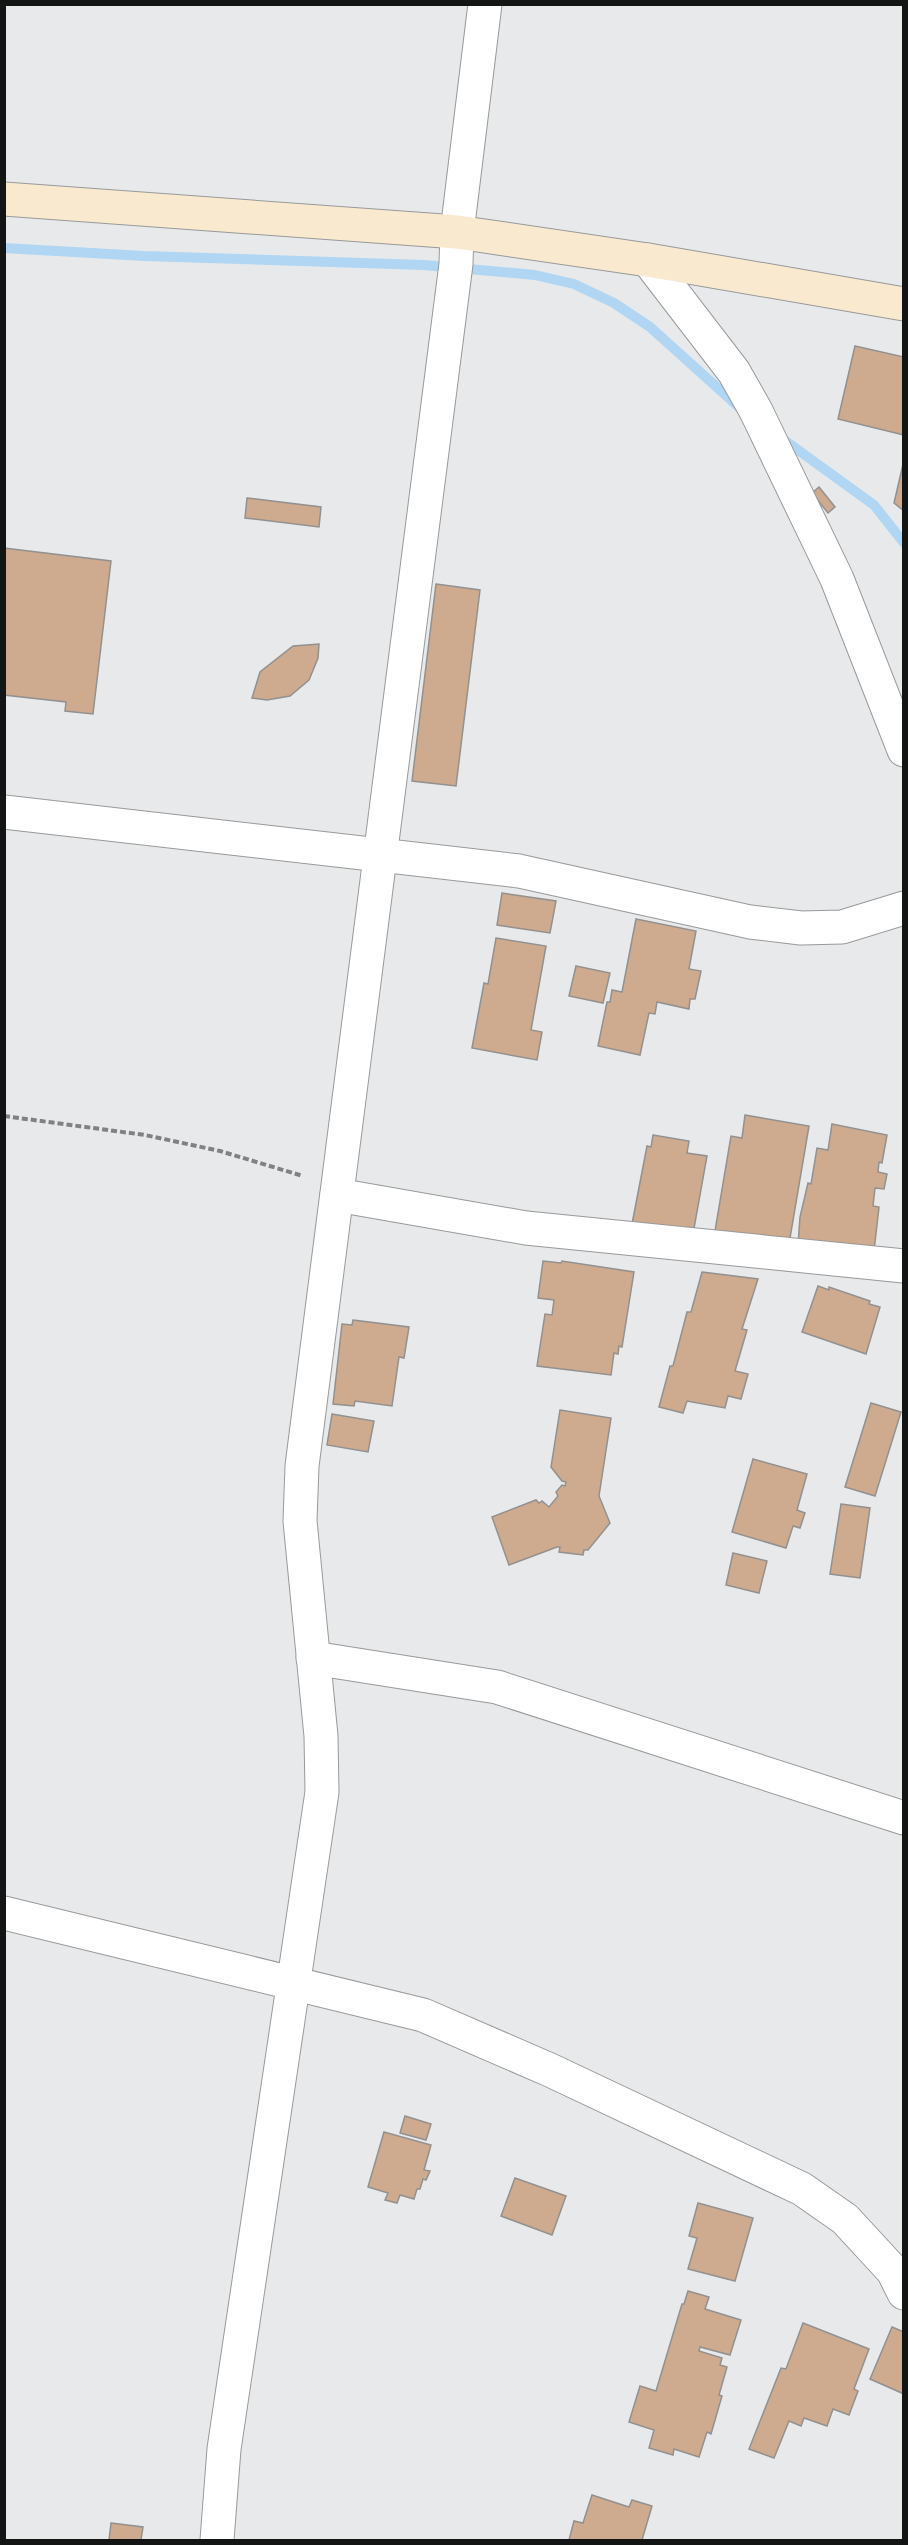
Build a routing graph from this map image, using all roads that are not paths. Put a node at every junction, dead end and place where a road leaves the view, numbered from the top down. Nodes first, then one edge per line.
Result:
1 (485, 4) edge
2 (4, 199) edge
3 (457, 232) junction
4 (648, 260) junction
5 (903, 304) edge
6 (903, 750) edge
7 (4, 812) edge
8 (380, 854) junction
9 (903, 909) edge
10 (338, 1191) junction
11 (903, 1266) edge
12 (313, 1658) junction
13 (903, 1818) edge
14 (4, 1913) edge
15 (293, 1983) junction
16 (903, 2293) edge
17 (217, 2541) edge

1 - 3 street
2 - 3 street
3 - 4 street
3 - 8 street
4 - 5 street
4 - 6 street
7 - 8 street
8 - 9 street
8 - 10 street
10 - 11 street
10 - 12 street
12 - 13 street
12 - 15 street
14 - 15 street
15 - 16 street
15 - 17 street

